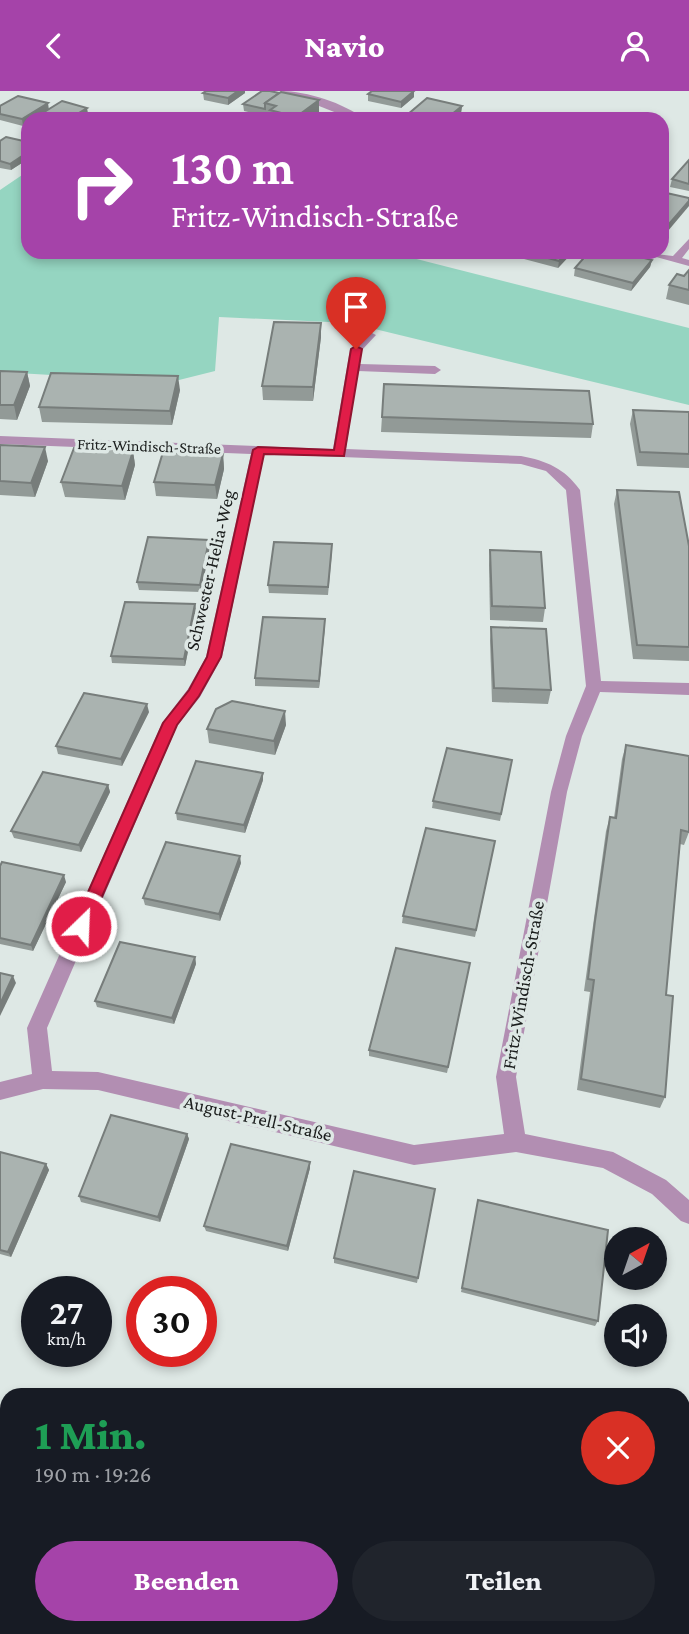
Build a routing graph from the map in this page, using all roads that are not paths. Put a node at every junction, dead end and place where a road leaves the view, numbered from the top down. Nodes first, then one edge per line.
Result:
1 (285, 91) edge
2 (340, 112) edge
3 (689, 242) edge
4 (669, 258) edge
5 (675, 260) junction
6 (689, 263) edge
7 (370, 335) dead end
8 (354, 367) junction
9 (435, 370) dead end
10 (0, 440) edge
11 (258, 450) junction
12 (340, 453) junction
13 (594, 686) junction
14 (689, 689) edge
15 (43, 1080) junction
16 (0, 1091) edge
17 (516, 1142) junction
18 (689, 1214) edge

1 - 2 street
3 - 5 street
4 - 5 street
5 - 6 street
7 - 8 street
8 - 9 street
8 - 12 street
10 - 11 street, Fritz-Windisch-Straße
11 - 12 street, Fritz-Windisch-Straße
11 - 15 street, Schwester-Helia-Weg
12 - 13 street, Fritz-Windisch-Straße
13 - 14 street
13 - 17 street, Fritz-Windisch-Straße
15 - 16 street, August-Prell-Straße
15 - 17 street, August-Prell-Straße
17 - 18 street

